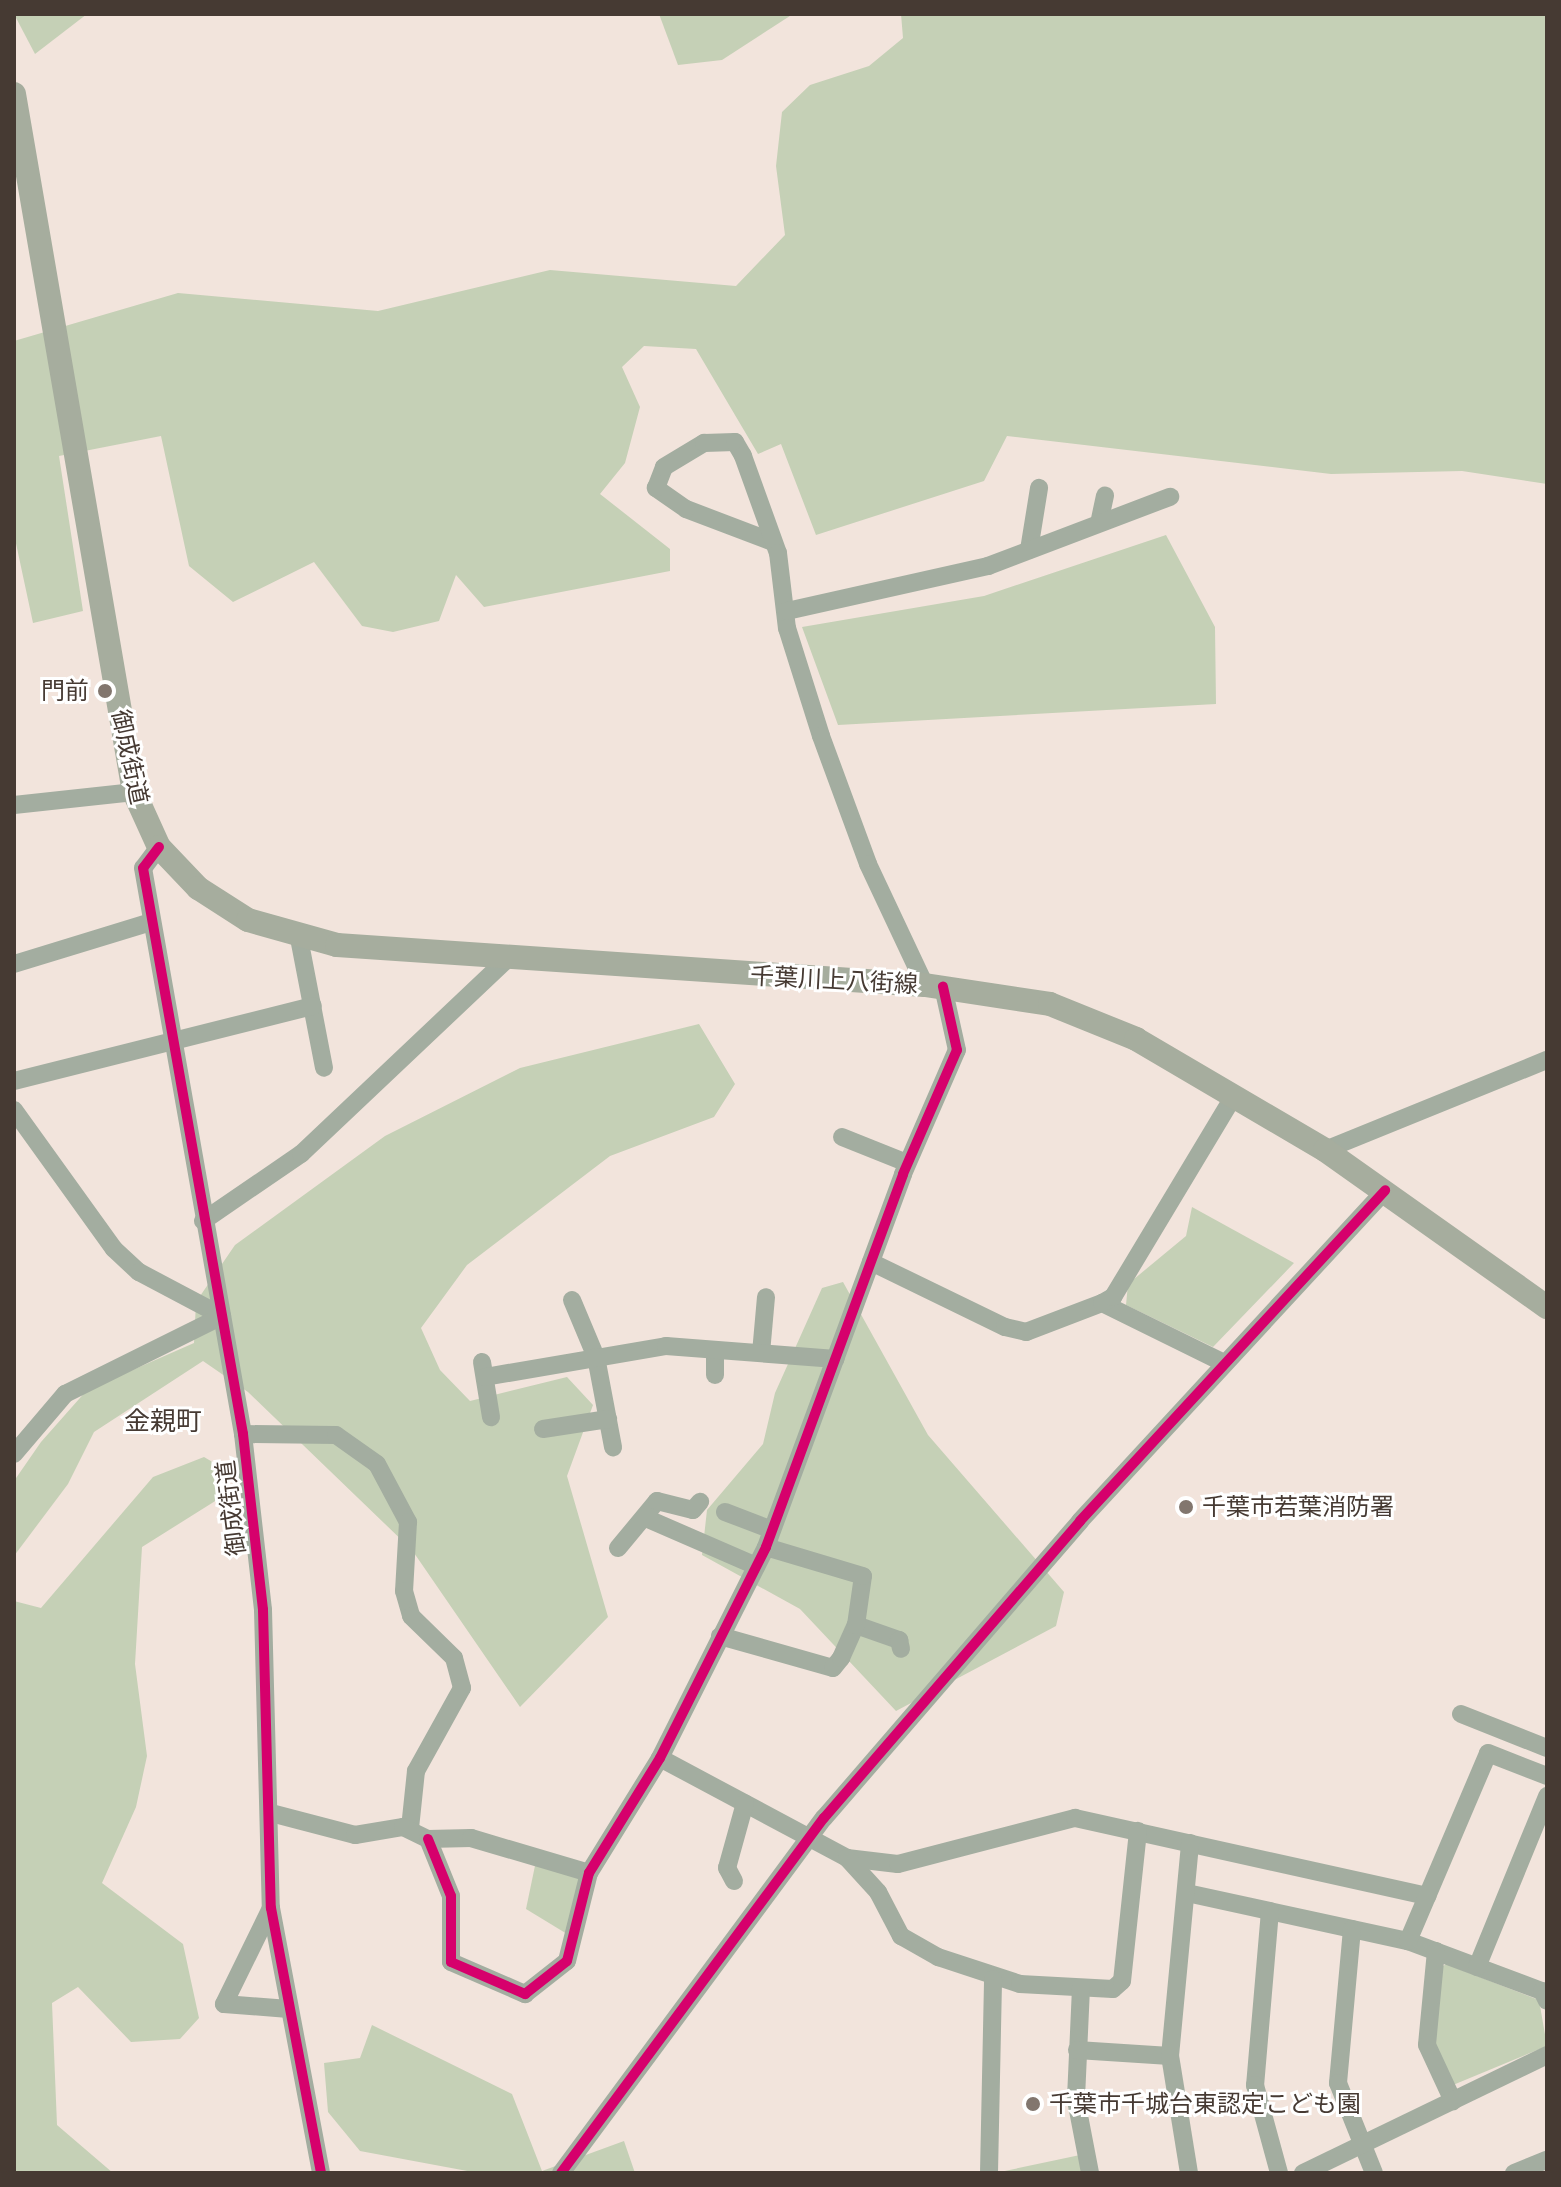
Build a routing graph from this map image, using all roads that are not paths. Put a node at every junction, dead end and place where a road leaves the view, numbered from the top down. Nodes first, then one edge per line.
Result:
1 (14, 94) edge
2 (1039, 488) dead end
3 (1105, 496) dead end
4 (1170, 497) dead end
5 (1100, 519) junction
6 (773, 542) junction
7 (1029, 550) junction
8 (787, 611) junction
9 (134, 792) junction
10 (14, 805) edge
11 (159, 847) junction
12 (151, 922) junction
13 (299, 938) junction
14 (507, 959) junction
15 (14, 964) edge
16 (934, 986) junction
17 (313, 1006) junction
18 (168, 1037) junction
19 (1547, 1060) edge
20 (324, 1068) dead end
21 (14, 1081) edge
22 (1234, 1096) junction
23 (14, 1110) edge
24 (842, 1137) dead end
25 (1325, 1150) junction
26 (907, 1163) junction
27 (1385, 1190) junction
28 (203, 1221) junction
29 (871, 1262) junction
30 (766, 1297) dead end
31 (572, 1300) dead end
32 (1102, 1303) junction
33 (1547, 1307) edge
34 (222, 1316) junction
35 (715, 1350) junction
36 (761, 1353) junction
37 (596, 1357) junction
38 (836, 1359) junction
39 (1222, 1362) junction
40 (715, 1375) dead end
41 (491, 1417) dead end
42 (608, 1419) junction
43 (543, 1429) dead end
44 (243, 1434) junction
45 (613, 1447) dead end
46 (14, 1454) edge
47 (700, 1502) dead end
48 (725, 1512) dead end
49 (648, 1519) junction
50 (769, 1538) junction
51 (618, 1548) dead end
52 (756, 1566) junction
53 (856, 1625) junction
54 (720, 1636) junction
55 (901, 1649) dead end
56 (1461, 1714) dead end
57 (1547, 1748) edge
58 (660, 1758) junction
59 (1547, 1776) edge
60 (1547, 1796) edge
61 (745, 1803) junction
62 (271, 1813) junction
63 (410, 1828) junction
64 (1138, 1831) junction
65 (428, 1839) junction
66 (809, 1840) junction
67 (1190, 1843) junction
68 (847, 1858) junction
69 (589, 1873) junction
70 (734, 1881) dead end
71 (1187, 1893) junction
72 (1427, 1896) junction
73 (271, 1908) junction
74 (1270, 1911) junction
75 (1352, 1929) junction
76 (1408, 1941) junction
77 (1436, 1951) junction
78 (1477, 1967) junction
79 (993, 1979) junction
80 (1081, 1988) junction
81 (1545, 1990) edge
82 (289, 2009) junction
83 (1077, 2050) junction
84 (1547, 2055) edge
85 (1170, 2056) junction
86 (1453, 2101) junction
87 (1361, 2146) junction
88 (1547, 2160) edge
89 (321, 2173) edge
90 (561, 2173) edge
91 (989, 2173) edge
92 (1090, 2173) edge
93 (1189, 2173) edge
94 (1279, 2173) edge
95 (1303, 2173) edge
96 (1374, 2173) edge
97 (1514, 2173) edge

1 - 9 main road, 御成街道
2 - 7 street
3 - 5 street
4 - 5 street
5 - 7 street
6 - 6 street
6 - 8 street
7 - 8 street
8 - 16 street
9 - 10 street
9 - 11 main road, 御成街道
11 - 12 street, 御成街道
11 - 13 main road, 千葉川上八街線
12 - 15 street
12 - 18 street, 御成街道
13 - 14 main road, 千葉川上八街線
13 - 17 street
14 - 16 main road, 千葉川上八街線
14 - 28 street
16 - 22 main road, 千葉川上八街線
16 - 26 street
17 - 18 street
17 - 20 street
18 - 21 street
18 - 28 street, 御成街道
19 - 25 street
22 - 25 main road, 千葉川上八街線
22 - 32 street
23 - 34 street
24 - 26 street
25 - 27 main road, 千葉川上八街線
26 - 29 street
27 - 33 main road, 千葉川上八街線
27 - 39 street
28 - 34 street, 御成街道
29 - 32 street
29 - 38 street
30 - 36 street
31 - 37 street
32 - 39 street
34 - 44 street, 御成街道
34 - 46 street
35 - 36 street
35 - 37 street
35 - 40 street
36 - 38 street
37 - 41 street
37 - 42 street
38 - 50 street
39 - 66 street
42 - 43 street
42 - 45 street
44 - 62 street, 御成街道
44 - 63 street
47 - 49 street
48 - 50 street
49 - 51 street
49 - 52 street
50 - 52 street
50 - 53 street
52 - 54 street
53 - 54 street
53 - 55 street
54 - 58 street
56 - 57 street
58 - 61 street
58 - 69 street
59 - 72 street
60 - 78 street
61 - 66 street
61 - 70 street
62 - 63 street
62 - 73 street, 御成街道
63 - 65 street
64 - 67 street
64 - 68 street
64 - 80 street
65 - 69 street
65 - 69 street
66 - 68 street
66 - 90 street
67 - 71 street
67 - 72 street
68 - 79 street
71 - 74 street
71 - 85 street
72 - 76 street
73 - 82 street, 御成街道
73 - 82 street
74 - 75 street
74 - 94 street
75 - 76 street
75 - 87 street
76 - 77 street
77 - 78 street
77 - 86 street
78 - 81 street
79 - 80 street
79 - 91 street
80 - 83 street
82 - 89 street, 御成街道
83 - 85 street
83 - 92 street
84 - 86 street
85 - 93 street
86 - 87 street
87 - 95 street
87 - 96 street
88 - 97 street

